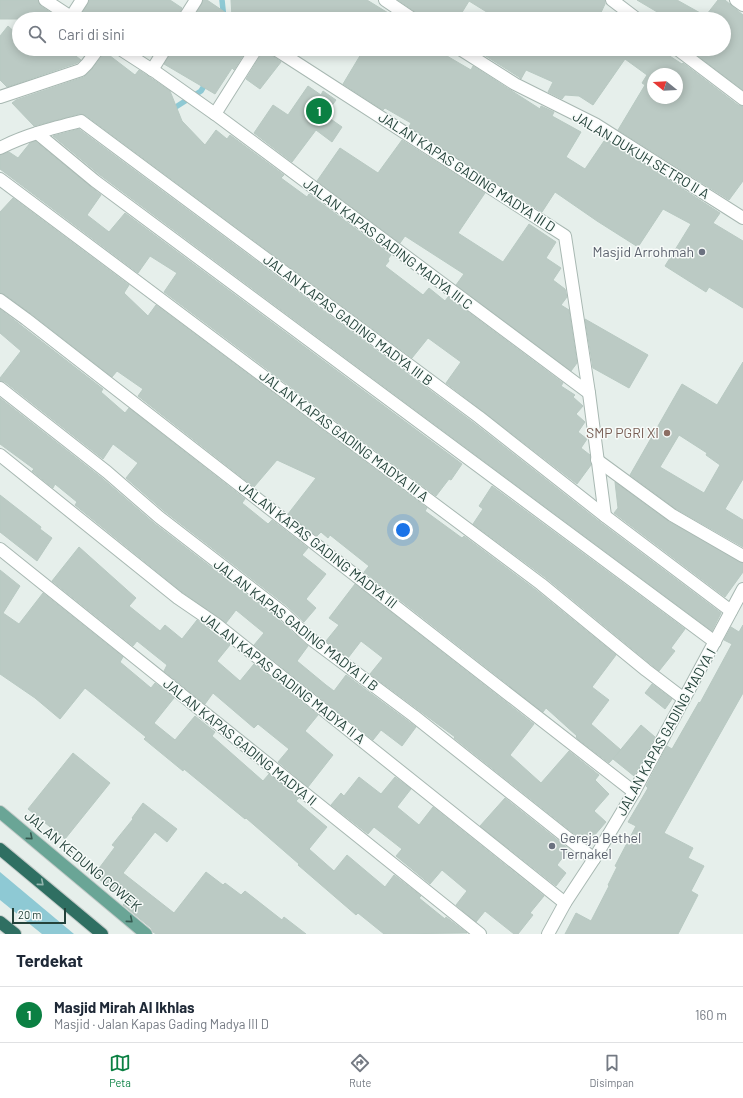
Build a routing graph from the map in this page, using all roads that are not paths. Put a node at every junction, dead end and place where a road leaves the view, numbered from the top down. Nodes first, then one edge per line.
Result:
1 (45, 0) edge
2 (82, 0) edge
3 (196, 0) edge
4 (385, 0) edge
5 (612, 0) edge
6 (736, 0) edge
7 (743, 5) edge
8 (64, 12) edge
9 (76, 12) edge
10 (188, 12) edge
11 (403, 12) edge
12 (628, 12) edge
13 (93, 56) edge
14 (131, 56) edge
15 (161, 56) edge
16 (251, 56) edge
17 (286, 56) edge
18 (471, 56) edge
19 (686, 56) edge
20 (152, 70) junction
21 (0, 97) edge
22 (743, 99) edge
23 (214, 114) junction
24 (37, 133) junction
25 (0, 148) edge
26 (0, 179) edge
27 (743, 218) edge
28 (0, 300) edge
29 (0, 388) edge
30 (589, 394) junction
31 (0, 455) edge
32 (598, 460) junction
33 (605, 516) junction
34 (0, 549) edge
35 (743, 556) edge
36 (743, 589) edge
37 (731, 611) junction
38 (714, 642) junction
39 (684, 699) junction
40 (634, 792) junction
41 (0, 812) edge
42 (0, 849) edge
43 (594, 859) junction
44 (565, 903) junction
45 (0, 922) edge
46 (15, 934) edge
47 (102, 934) edge
48 (146, 934) edge
49 (480, 934) edge
50 (548, 934) edge

1 - 8 street
2 - 9 street
3 - 10 street
4 - 11 street
5 - 12 street
6 - 7 street
13 - 21 street
14 - 20 street, JALAN KAPAS GADING MADYA III C
15 - 20 street
16 - 23 street
17 - 30 street, JALAN KAPAS GADING MADYA III D
18 - 27 street, JALAN DUKUH SETRO II A
19 - 22 street
20 - 23 street, JALAN KAPAS GADING MADYA III C
23 - 30 street, JALAN KAPAS GADING MADYA III C
24 - 25 street
24 - 33 street, JALAN KAPAS GADING MADYA III B
24 - 38 street
26 - 39 street, JALAN KAPAS GADING MADYA III A
28 - 40 street, JALAN KAPAS GADING MADYA III
29 - 43 street, JALAN KAPAS GADING MADYA II B
30 - 32 street
31 - 44 street, JALAN KAPAS GADING MADYA II A
32 - 33 street
32 - 35 street
33 - 37 street, JALAN KAPAS GADING MADYA III B
34 - 49 street, JALAN KAPAS GADING MADYA II
36 - 37 street, JALAN KAPAS GADING MADYA I
37 - 38 street, JALAN KAPAS GADING MADYA I
38 - 39 street, JALAN KAPAS GADING MADYA I
39 - 40 street, JALAN KAPAS GADING MADYA I
40 - 43 street, JALAN KAPAS GADING MADYA I
41 -> 48 main road, JALAN KEDUNG COWEK
42 -> 47 highway
43 - 44 street, JALAN KAPAS GADING MADYA I
44 - 50 street, JALAN KAPAS GADING MADYA I
45 - 46 highway

